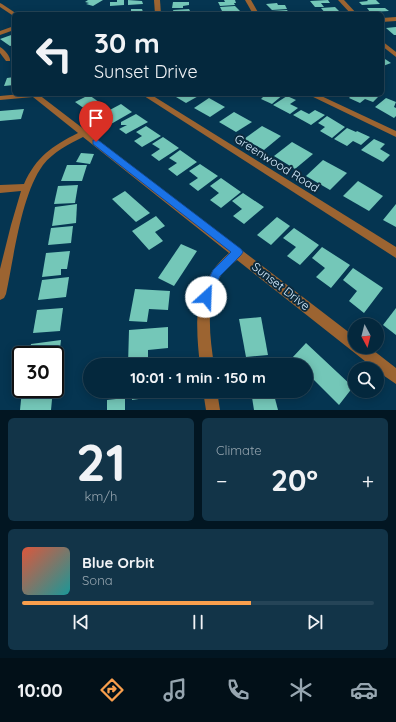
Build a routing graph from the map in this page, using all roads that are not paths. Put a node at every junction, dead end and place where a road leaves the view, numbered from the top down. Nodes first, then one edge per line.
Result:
1 (157, 0) edge
2 (248, 0) edge
3 (341, 0) edge
4 (0, 5) edge
5 (158, 12) edge
6 (255, 12) edge
7 (352, 12) edge
8 (12, 13) edge
9 (396, 19) edge
10 (384, 20) edge
11 (12, 29) edge
12 (0, 33) edge
13 (384, 45) edge
14 (0, 49) edge
15 (396, 55) edge
16 (0, 61) edge
17 (148, 96) edge
18 (315, 96) edge
19 (0, 98) edge
20 (84, 133) junction
21 (396, 134) edge
22 (28, 187) junction
23 (0, 189) edge
24 (238, 252) junction
25 (396, 253) edge
26 (0, 294) edge
27 (348, 339) edge
28 (367, 354) edge
29 (206, 358) edge
30 (396, 377) edge
31 (211, 398) edge
32 (213, 410) edge

1 - 5 street
2 - 6 street
3 - 7 street
4 - 8 street
9 - 10 street
11 - 12 street
13 - 15 street
14 - 16 street
17 - 25 street, Greenwood Road
18 - 21 street
19 - 20 street, Sunset Drive
20 - 22 street
20 - 24 street, Sunset Drive
22 - 23 street
22 - 26 street
24 - 27 street, Sunset Drive
24 - 29 street
28 - 30 street
31 - 32 street

